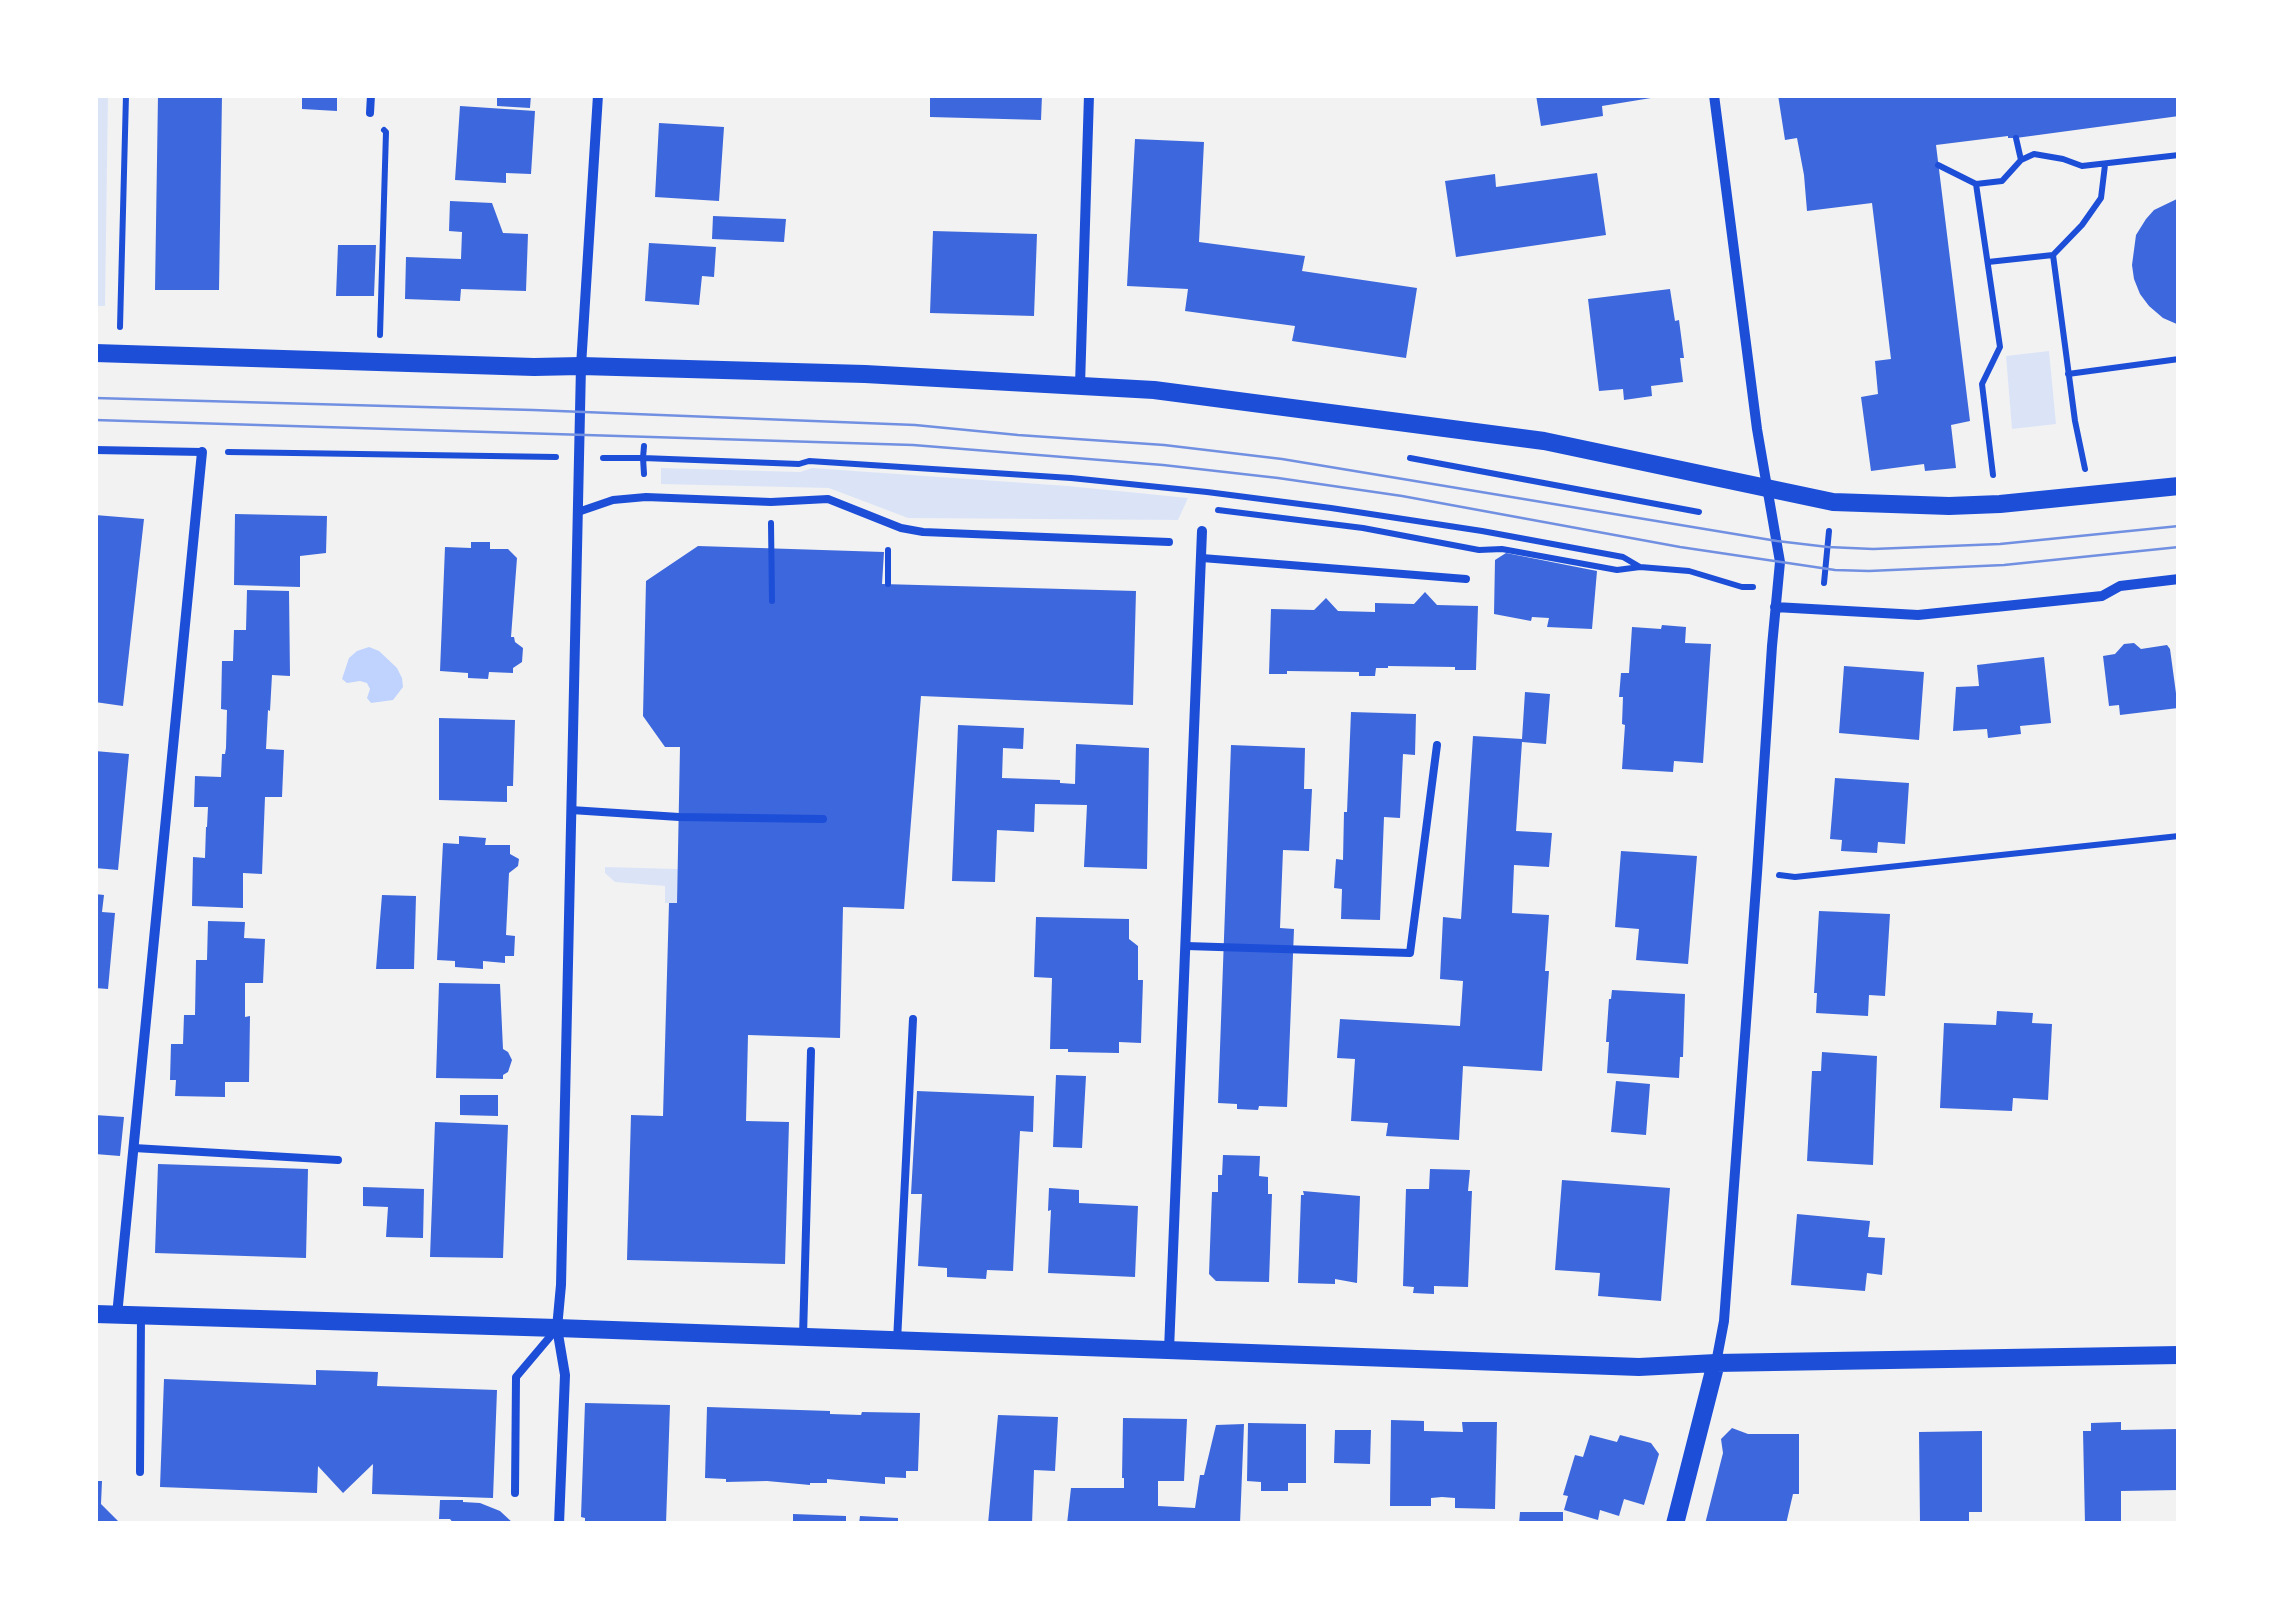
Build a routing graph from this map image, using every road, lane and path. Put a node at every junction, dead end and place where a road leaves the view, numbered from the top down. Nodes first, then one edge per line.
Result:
1 (126, 95) edge
2 (371, 95) edge
3 (598, 95) edge
4 (1089, 95) edge
5 (1714, 95) edge
6 (370, 113) joint
7 (2016, 138) dead end
8 (2179, 155) edge
9 (2021, 160) junction
10 (1938, 165) dead end
11 (2105, 165) junction
12 (1976, 184) junction
13 (2052, 255) junction
14 (1988, 262) junction
15 (380, 335) dead end
16 (95, 353) edge
17 (120, 354) junction
18 (2179, 359) edge
19 (581, 366) junction
20 (2068, 374) junction
21 (1080, 385) junction
22 (644, 446) dead end
23 (95, 450) edge
24 (202, 452) junction
25 (1402, 456) dead end
26 (579, 458) junction
27 (643, 458) junction
28 (2086, 470) dead end
29 (1992, 476) dead end
30 (2179, 486) edge
31 (1767, 487) junction
32 (646, 498) junction
33 (578, 512) junction
34 (1699, 512) dead end
35 (1202, 531) joint
36 (1829, 532) dead end
37 (1168, 542) dead end
38 (771, 549) dead end
39 (1202, 558) junction
40 (1640, 567) junction
41 (1466, 579) dead end
42 (2179, 579) edge
43 (1758, 586) dead end
44 (1823, 590) dead end
45 (772, 601) dead end
46 (1776, 608) junction
47 (1437, 745) dead end
48 (570, 810) junction
49 (823, 819) dead end
50 (2179, 836) edge
51 (1758, 873) junction
52 (1186, 946) junction
53 (913, 1018) dead end
54 (811, 1050) dead end
55 (134, 1148) junction
56 (338, 1160) dead end
57 (95, 1314) edge
58 (118, 1315) junction
59 (140, 1315) junction
60 (557, 1328) junction
61 (803, 1338) junction
62 (897, 1341) junction
63 (1170, 1350) junction
64 (2179, 1354) edge
65 (1716, 1363) junction
66 (140, 1472) dead end
67 (515, 1493) dead end
68 (559, 1524) edge
69 (1675, 1524) edge

1 - 17 path
2 - 6 lane
3 - 19 street
4 - 21 street
5 - 31 street
6 - 15 path
7 - 9 path
8 - 11 path
9 - 11 path
9 - 12 path
10 - 12 path
11 - 13 path
12 - 14 path
13 - 14 path
13 - 20 path
14 - 29 path
16 - 17 street
17 - 19 street
18 - 20 path
19 - 21 street
19 - 26 street
20 - 28 path
21 - 31 street
22 - 27 path
23 - 24 lane
24 - 26 path
24 - 55 street
25 - 34 path
26 - 27 path
26 - 33 street
27 - 32 path
27 - 40 path
30 - 31 street
31 - 46 street
32 - 33 lane
32 - 37 lane
33 - 48 street
35 - 39 street
35 - 40 path
36 - 44 path
38 - 45 path
39 - 41 lane
39 - 52 street
40 - 43 path
42 - 46 street
46 - 51 street
47 - 52 lane
48 - 49 lane
48 - 60 street
50 - 51 path
51 - 65 street
52 - 63 street
53 - 62 lane
54 - 61 lane
55 - 56 lane
55 - 58 street
57 - 58 street
58 - 59 street
59 - 60 street
59 - 66 lane
60 - 61 street
60 - 67 lane
60 - 68 street
61 - 62 street
62 - 63 street
63 - 65 street
64 - 65 street
65 - 69 street

